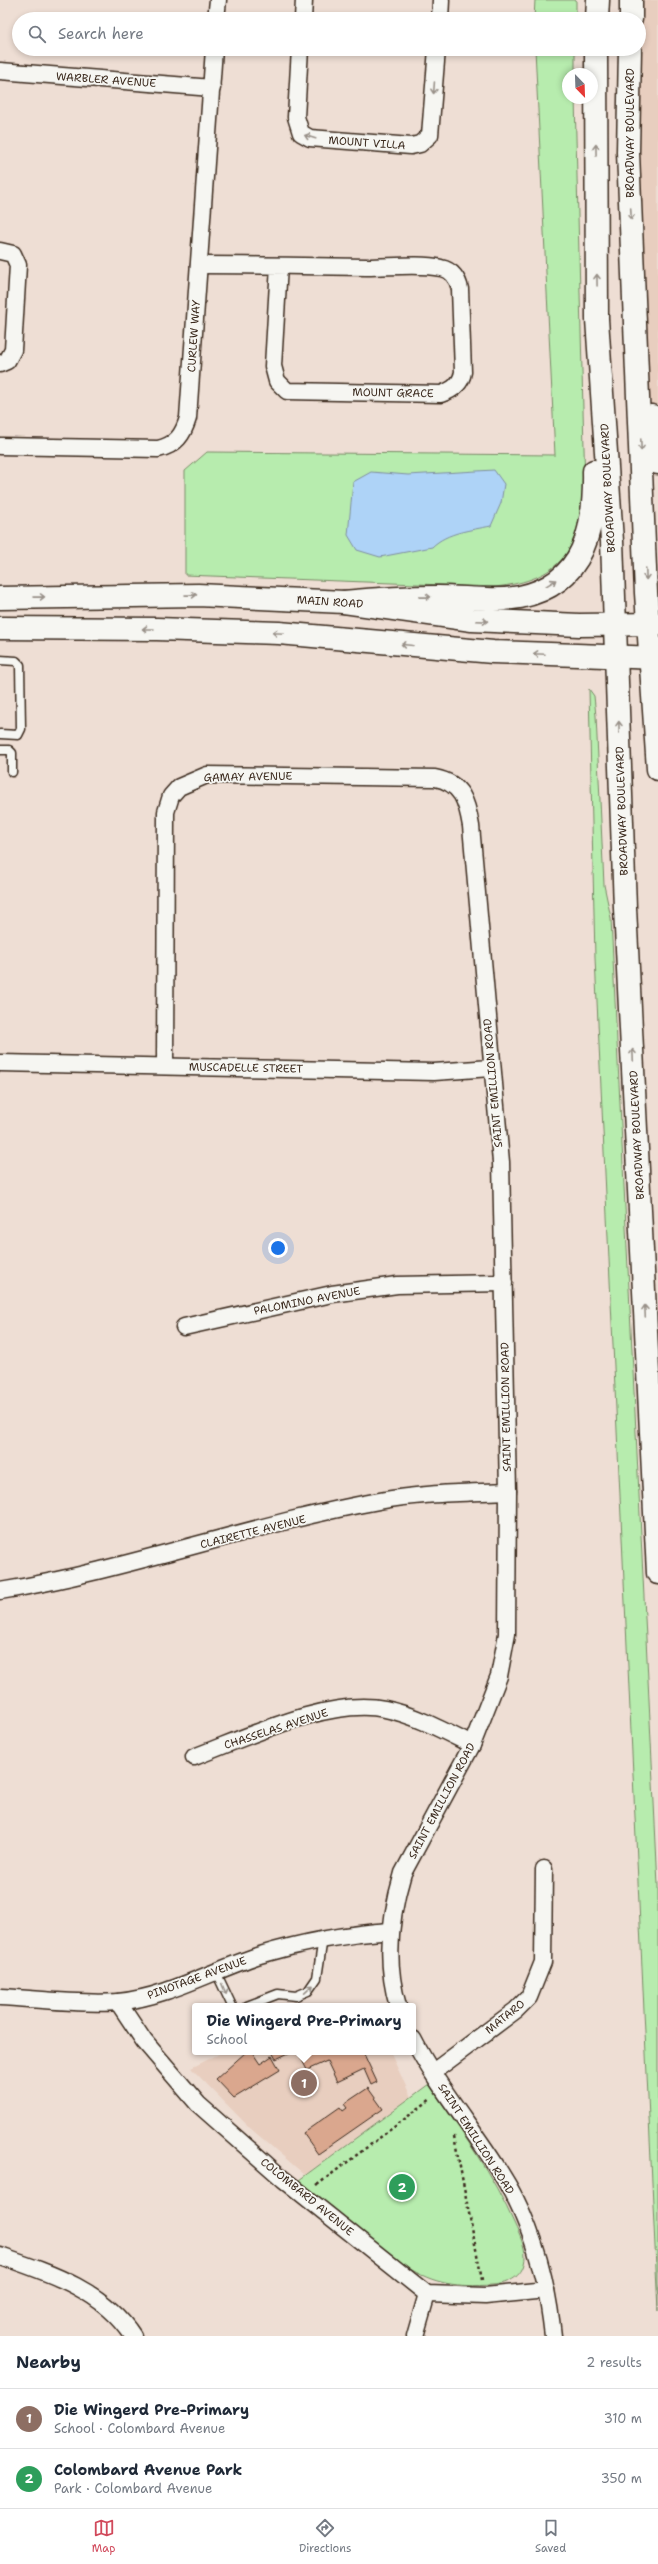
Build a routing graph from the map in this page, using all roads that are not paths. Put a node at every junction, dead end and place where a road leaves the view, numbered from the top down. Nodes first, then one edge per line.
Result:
1 (218, 0) edge
2 (304, 0) edge
3 (441, 0) edge
4 (598, 0) edge
5 (631, 0) edge
6 (217, 12) edge
7 (303, 12) edge
8 (440, 12) edge
9 (597, 12) edge
10 (631, 12) edge
11 (214, 56) edge
12 (300, 56) edge
13 (436, 56) edge
14 (596, 56) edge
15 (630, 56) edge
16 (0, 71) edge
17 (212, 88) junction
18 (0, 251) edge
19 (199, 265) junction
20 (279, 266) junction
21 (636, 308) junction
22 (597, 320) junction
23 (0, 364) edge
24 (0, 446) edge
25 (658, 463) edge
26 (0, 598) edge
27 (344, 602) junction
28 (615, 624) junction
29 (653, 624) edge
30 (0, 628) edge
31 (616, 657) junction
32 (654, 657) edge
33 (0, 660) edge
34 (0, 734) edge
35 (0, 750) edge
36 (658, 769) edge
37 (12, 772) dead end
38 (457, 786) joint
39 (0, 1063) edge
40 (165, 1066) junction
41 (491, 1068) junction
42 (504, 1283) junction
43 (184, 1327) dead end
44 (508, 1491) junction
45 (658, 1573) edge
46 (0, 1591) edge
47 (472, 1745) junction
48 (194, 1757) dead end
49 (544, 1869) dead end
50 (391, 1932) junction
51 (323, 1938) junction
52 (216, 1972) junction
53 (0, 1997) edge
54 (118, 2002) junction
55 (231, 2003) edge
56 (255, 2003) edge
57 (397, 2003) edge
58 (416, 2044) edge
59 (433, 2072) junction
60 (0, 2256) edge
61 (546, 2290) junction
62 (427, 2294) junction
63 (133, 2336) edge
64 (415, 2336) edge
65 (553, 2336) edge

1 - 6 street
2 - 7 street
3 - 8 street
4 - 9 main road
5 - 10 main road
11 - 17 street, CURLEW WAY
13 -> 12 street, MOUNT VILLA
22 -> 14 main road, BROADWAY BOULEVARD
15 -> 21 main road, BROADWAY BOULEVARD
16 - 17 street, WARBLER AVENUE
17 - 19 street, CURLEW WAY
18 - 23 street
19 - 20 street, MOUNT GRACE
19 - 24 street, CURLEW WAY
20 - 20 street, MOUNT GRACE
21 - 25 main road
21 -> 29 main road, BROADWAY BOULEVARD
27 -> 22 main road
22 - 28 main road, BROADWAY BOULEVARD
26 -> 27 main road, MAIN ROAD
27 -> 28 main road, MAIN ROAD
28 - 29 main road, MAIN ROAD
28 - 31 main road, BROADWAY BOULEVARD
29 - 32 main road, BROADWAY BOULEVARD
31 -> 30 main road
31 - 32 main road
45 -> 31 main road, BROADWAY BOULEVARD
32 - 36 main road, BROADWAY BOULEVARD
33 - 34 lane
35 - 37 lane
38 - 40 street, GAMAY AVENUE
38 - 41 street, SAINT EMILLION ROAD
39 - 40 street, MUSCADELLE STREET
40 - 41 street, MUSCADELLE STREET
41 - 42 street, SAINT EMILLION ROAD
42 - 43 street, PALOMINO AVENUE
42 - 44 street, SAINT EMILLION ROAD
44 - 46 street, CLAIRETTE AVENUE
44 - 47 street, SAINT EMILLION ROAD
47 - 48 street, CHASSELAS AVENUE
47 - 50 street, SAINT EMILLION ROAD
49 - 59 street, MATARO
50 - 51 street, PINOTAGE AVENUE
50 - 57 street, SAINT EMILLION ROAD
51 - 52 street, PINOTAGE AVENUE
56 -> 51 lane
52 - 54 street, PINOTAGE AVENUE
52 -> 55 lane
53 - 54 street, PINOTAGE AVENUE
54 - 62 street, COLOMBARD AVENUE
58 - 59 street, SAINT EMILLION ROAD
59 - 61 street, SAINT EMILLION ROAD
60 - 63 street
61 - 62 street
61 - 65 street, SAINT EMILLION ROAD
62 - 64 street

